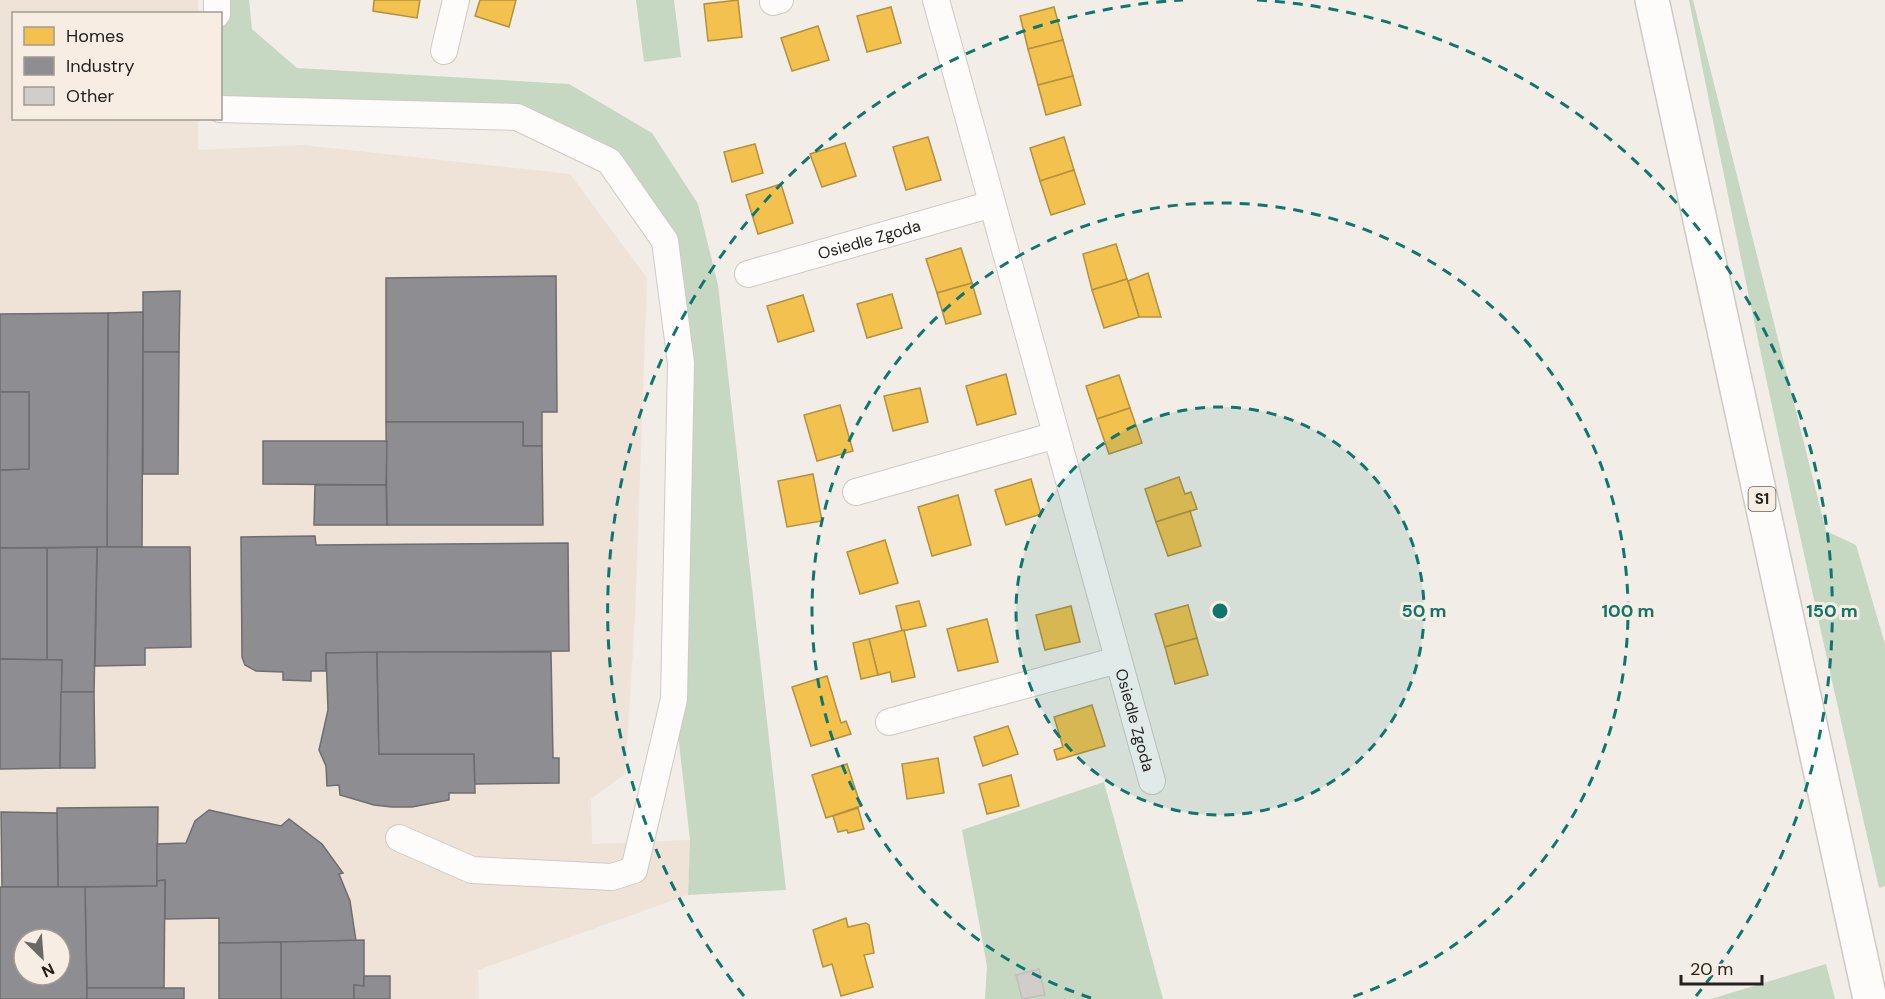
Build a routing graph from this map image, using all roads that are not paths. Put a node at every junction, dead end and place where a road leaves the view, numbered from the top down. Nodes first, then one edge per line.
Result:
1 (456, 0) edge
2 (936, 0) edge
3 (1652, 0) edge
4 (444, 51) dead end
5 (222, 110) edge
6 (992, 204) junction
7 (748, 274) dead end
8 (1056, 435) junction
9 (856, 492) dead end
10 (1118, 660) junction
11 (889, 722) dead end
12 (1152, 781) dead end
13 (399, 838) dead end
14 (1870, 999) edge

1 - 4 street
2 - 6 street, Osiedle Zgoda
3 - 14 highway, S1
5 - 13 street
6 - 7 street, Osiedle Zgoda
6 - 8 street, Osiedle Zgoda
8 - 9 street
8 - 10 street, Osiedle Zgoda
10 - 11 street, Osiedle Zgoda
10 - 12 street, Osiedle Zgoda

